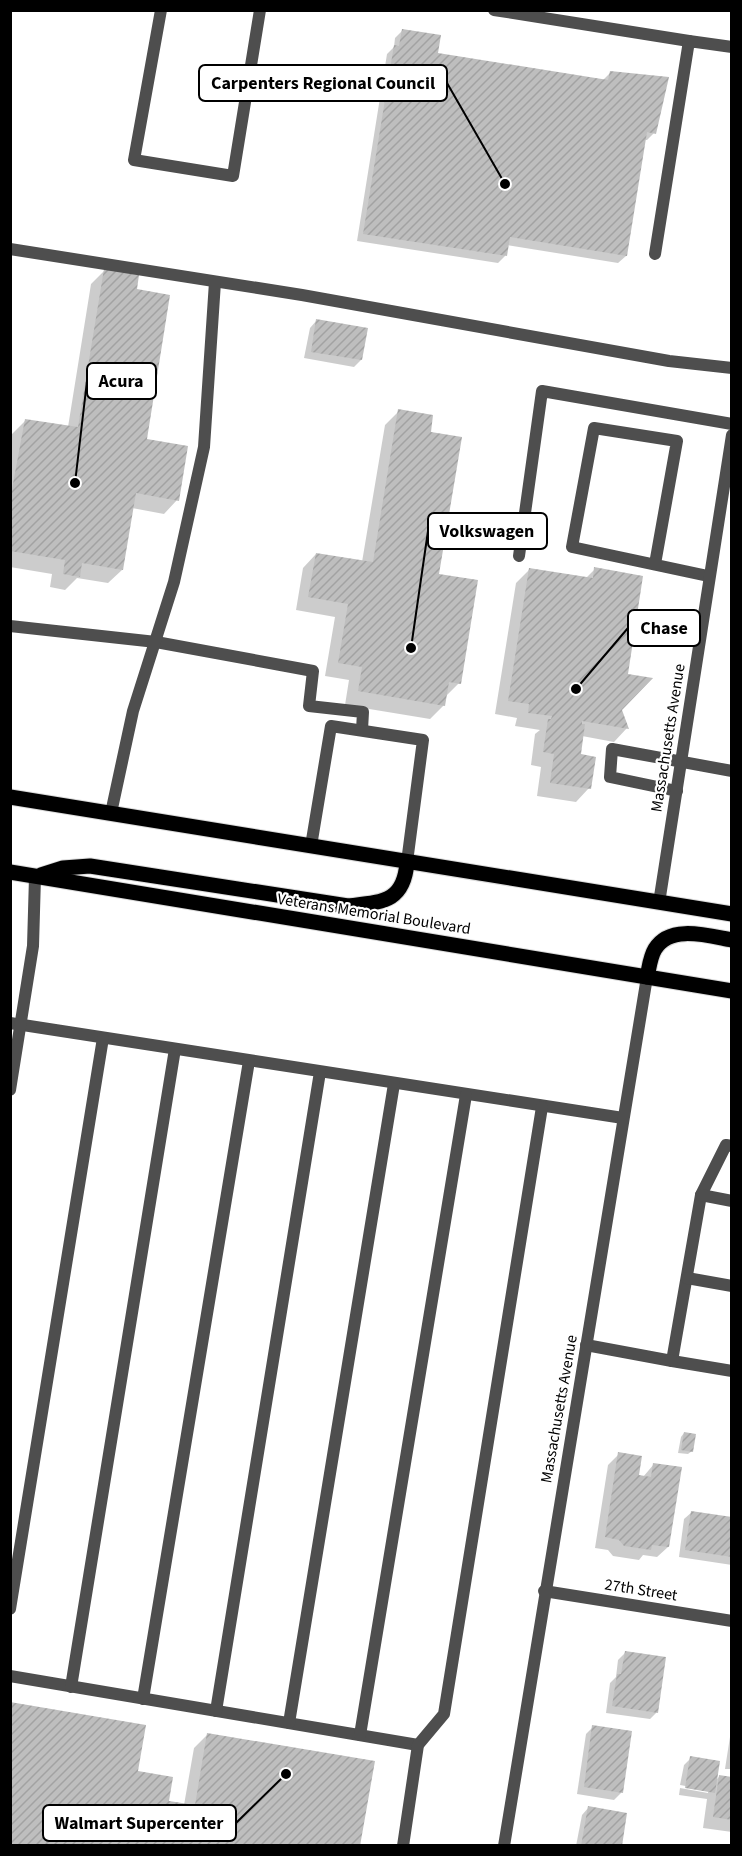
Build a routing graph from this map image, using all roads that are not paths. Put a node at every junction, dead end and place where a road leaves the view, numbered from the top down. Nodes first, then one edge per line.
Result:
1 (160, 10) edge
2 (260, 10) edge
3 (494, 10) edge
4 (689, 41) junction
5 (732, 47) edge
6 (10, 249) edge
7 (655, 254) dead end
8 (215, 282) junction
9 (732, 368) edge
10 (732, 424) edge
11 (732, 435) edge
12 (519, 556) dead end
13 (655, 564) junction
14 (708, 576) junction
15 (10, 626) edge
16 (156, 642) junction
17 (362, 730) junction
18 (681, 761) junction
19 (732, 771) edge
20 (677, 791) junction
21 (10, 797) edge
22 (111, 813) junction
23 (311, 846) junction
24 (407, 862) junction
25 (10, 872) edge
26 (35, 876) junction
27 (659, 903) junction
28 (732, 914) edge
29 (732, 940) edge
30 (646, 977) junction
31 (732, 991) edge
32 (16, 1024) edge
33 (103, 1038) junction
34 (175, 1049) junction
35 (249, 1061) junction
36 (320, 1072) junction
37 (394, 1083) junction
38 (10, 1090) edge
39 (466, 1095) junction
40 (542, 1107) junction
41 (623, 1118) junction
42 (732, 1146) edge
43 (701, 1196) junction
44 (732, 1201) edge
45 (687, 1278) junction
46 (732, 1286) edge
47 (586, 1345) junction
48 (672, 1361) junction
49 (732, 1371) edge
50 (544, 1591) junction
51 (10, 1609) edge
52 (732, 1622) edge
53 (10, 1676) edge
54 (71, 1687) junction
55 (143, 1699) junction
56 (216, 1711) junction
57 (289, 1723) junction
58 (360, 1735) junction
59 (418, 1744) junction
60 (404, 1845) edge
61 (504, 1845) edge

1 - 2 street
3 - 4 street
4 - 5 street
4 - 7 street
6 - 8 street
8 - 9 street
8 - 16 street
10 - 12 street
11 - 14 street, Massachusetts Avenue
13 - 13 street
13 - 14 street
14 - 18 street, Massachusetts Avenue
15 - 16 street
16 - 17 street
16 - 22 street
17 - 23 street
17 - 24 street
18 - 19 street
18 - 20 street, Massachusetts Avenue
18 - 20 street
20 - 27 street, Massachusetts Avenue
21 - 22 main road
22 - 23 main road
23 - 24 main road
24 - 26 main road
24 - 27 main road
25 - 26 main road, Veterans Memorial Boulevard
26 - 30 main road, Veterans Memorial Boulevard
26 - 32 street
27 - 28 main road
29 - 30 main road
30 - 31 main road, Veterans Memorial Boulevard
30 - 41 street, Massachusetts Avenue
32 - 33 street
32 - 38 street
33 - 34 street
33 - 51 street
34 - 35 street
34 - 54 street
35 - 36 street
35 - 55 street
36 - 37 street
36 - 56 street
37 - 39 street
37 - 57 street
39 - 40 street
39 - 58 street
40 - 41 street
40 - 59 street
41 - 47 street, Massachusetts Avenue
42 - 43 street
43 - 44 street
43 - 45 street
45 - 46 street
45 - 48 street
47 - 48 street
47 - 50 street, Massachusetts Avenue
48 - 49 street
50 - 52 street, 27th Street
50 - 61 street, Massachusetts Avenue
53 - 54 street
54 - 55 street
55 - 56 street
56 - 57 street
57 - 58 street
58 - 59 street
59 - 60 street

